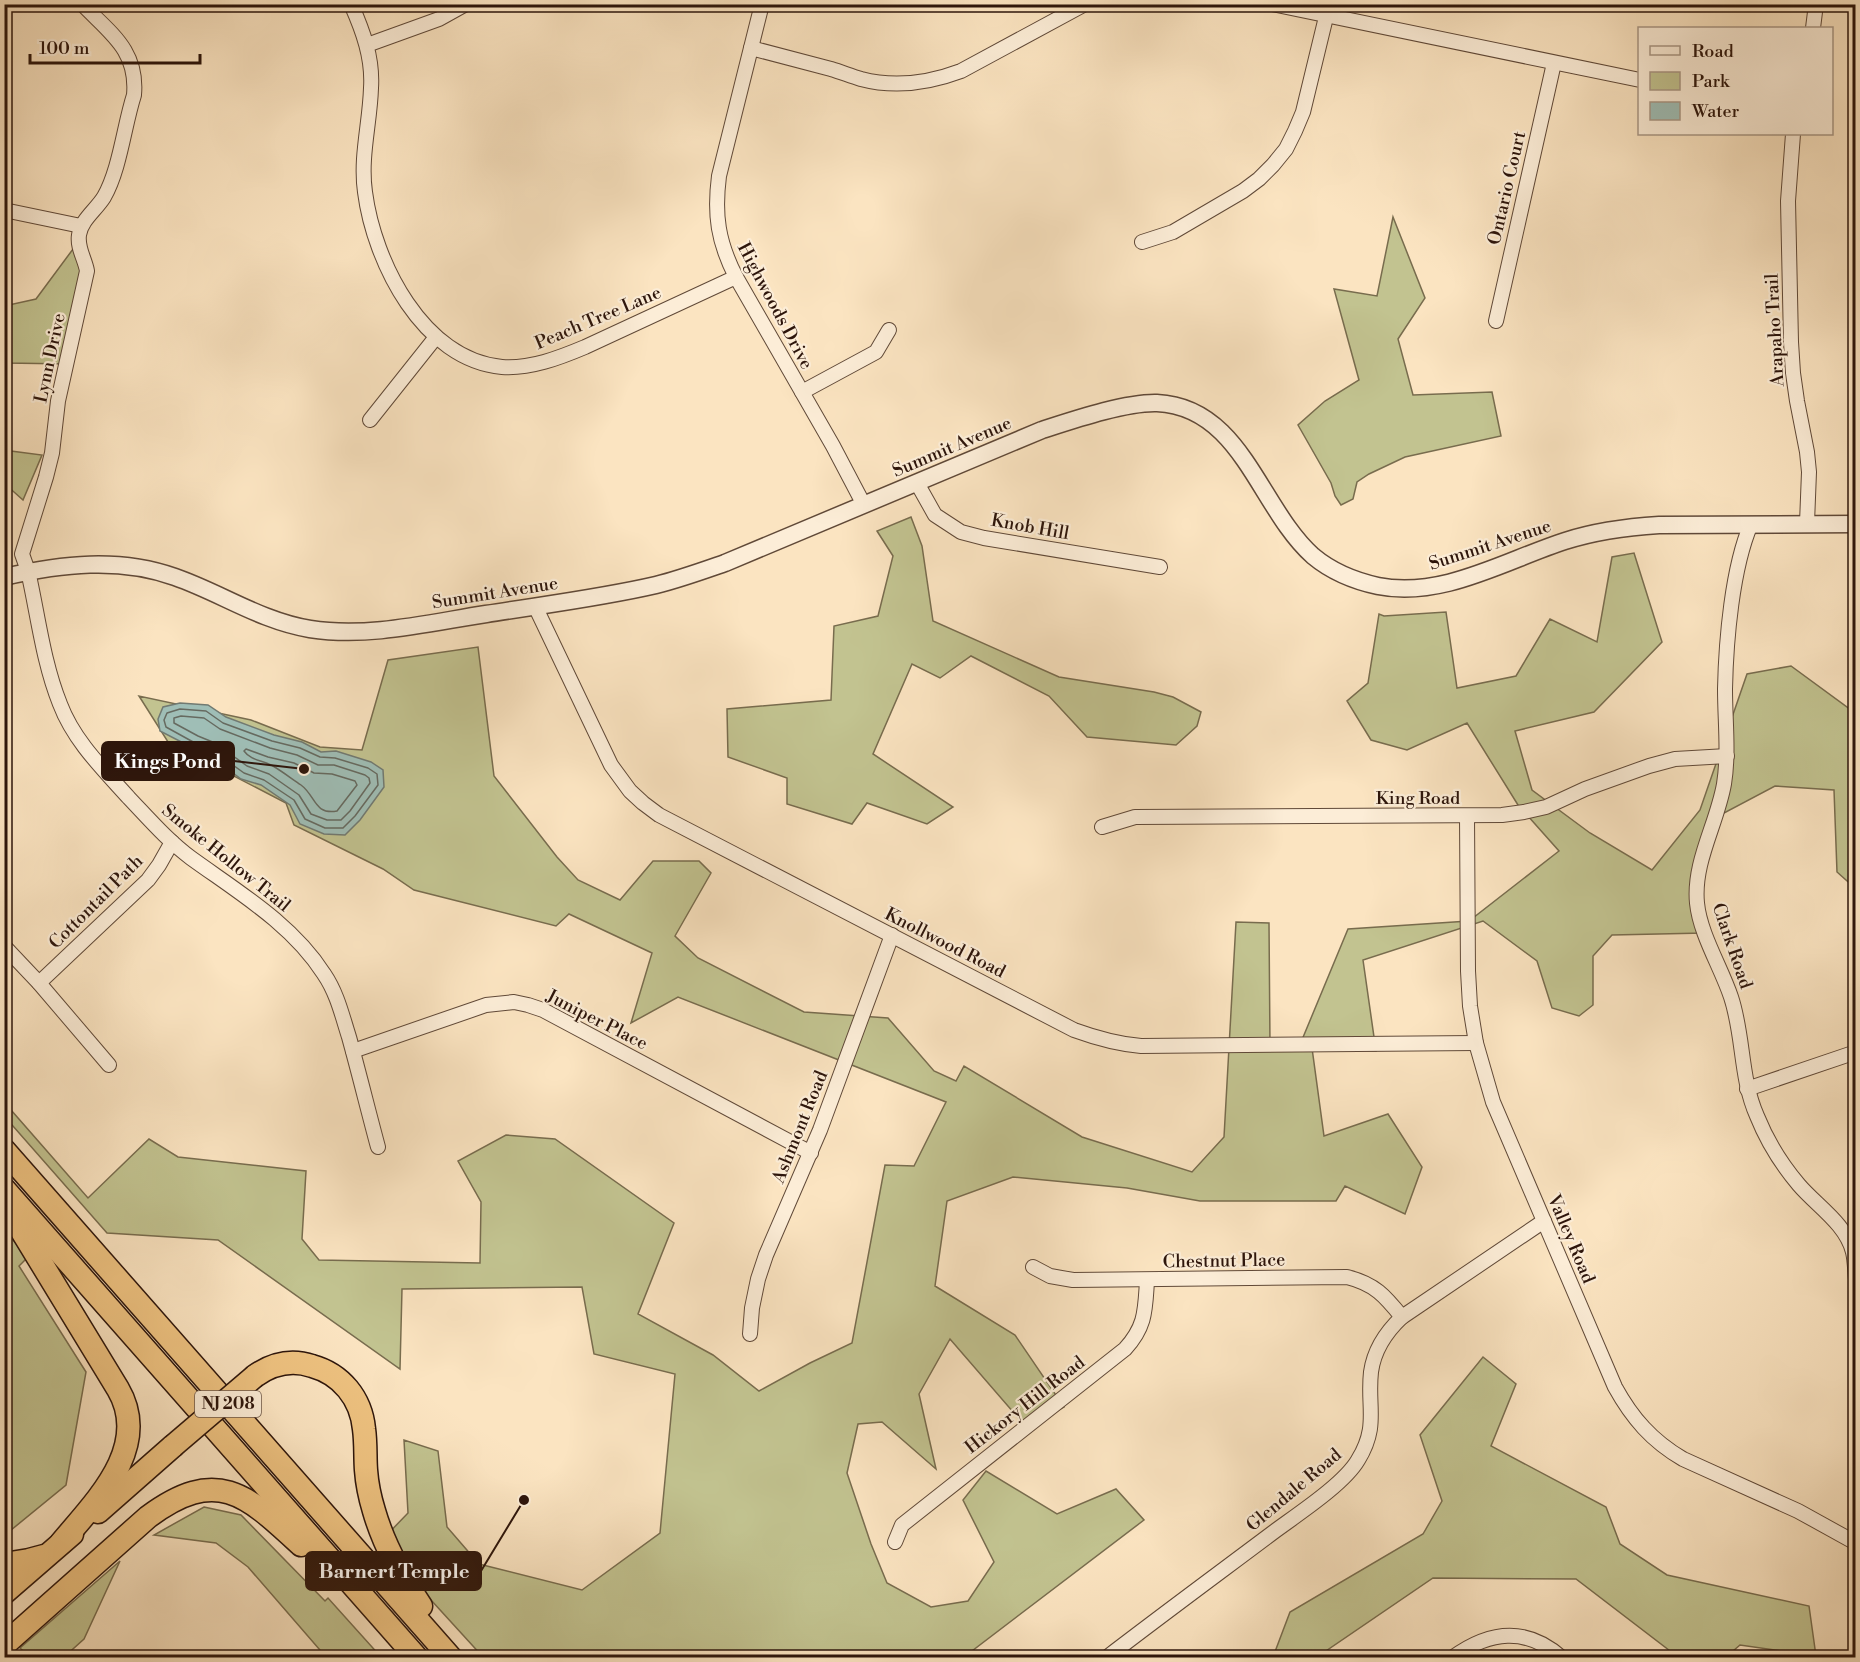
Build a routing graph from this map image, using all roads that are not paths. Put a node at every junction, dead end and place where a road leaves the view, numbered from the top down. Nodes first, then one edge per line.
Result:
1 (82, 4) edge
2 (351, 4) edge
3 (466, 4) edge
4 (762, 4) edge
5 (1085, 4) edge
6 (1272, 4) edge
7 (1816, 4) edge
8 (1326, 17) junction
9 (1813, 27) edge
10 (367, 45) junction
11 (751, 48) junction
12 (1554, 63) junction
13 (1638, 80) edge
14 (1793, 135) edge
15 (4, 210) edge
16 (81, 226) junction
17 (1142, 242) dead end
18 (736, 277) junction
19 (1496, 321) dead end
20 (889, 330) dead end
21 (436, 336) junction
22 (802, 392) junction
23 (370, 420) dead end
24 (917, 483) junction
25 (864, 505) junction
26 (1807, 523) junction
27 (1751, 524) junction
28 (1856, 524) edge
29 (1160, 567) dead end
30 (28, 571) junction
31 (4, 576) edge
32 (535, 606) junction
33 (1727, 756) junction
34 (1467, 816) junction
35 (1102, 828) dead end
36 (172, 842) junction
37 (892, 935) junction
38 (4, 946) edge
39 (39, 983) junction
40 (1476, 1043) junction
41 (353, 1051) junction
42 (1856, 1052) edge
43 (109, 1065) dead end
44 (1747, 1089) junction
45 (378, 1147) dead end
46 (4, 1150) edge
47 (810, 1153) junction
48 (4, 1189) edge
49 (4, 1203) edge
50 (1544, 1221) junction
51 (1033, 1267) dead end
52 (1856, 1279) edge
53 (1147, 1281) junction
54 (1402, 1317) junction
55 (750, 1334) dead end
56 (895, 1542) dead end
57 (1856, 1543) edge
58 (54, 1549) junction
59 (4, 1564) edge
60 (4, 1593) edge
61 (4, 1645) edge
62 (415, 1658) edge
63 (453, 1658) edge
64 (1106, 1658) edge
65 (1452, 1658) edge
66 (1562, 1658) edge

1 - 16 street
2 - 10 street, Peach Tree Lane
3 - 10 street
4 - 11 street, Highwoods Drive
5 - 11 street
6 - 8 street
7 - 9 street
8 - 12 street
8 - 17 street
10 - 21 street, Peach Tree Lane
11 - 18 street, Highwoods Drive
12 - 13 street
12 - 19 street, Ontario Court
14 - 26 street, Arapaho Trail
15 - 16 street
16 - 30 street, Lynn Drive
18 - 21 street, Peach Tree Lane
18 - 22 street, Highwoods Drive
20 - 22 street
21 - 23 street
22 - 25 street, Highwoods Drive
24 - 25 street, Summit Avenue
24 - 27 street, Summit Avenue
24 - 29 street, Knob Hill
25 - 32 street, Summit Avenue
26 - 27 street, Summit Avenue
26 - 28 street, Summit Avenue
27 - 33 street, Clark Road
30 - 31 street, Summit Avenue
30 - 32 street, Summit Avenue
30 - 36 street, Smoke Hollow Trail
32 - 37 street, Knollwood Road
33 - 34 street, King Road
33 - 44 street, Clark Road
34 - 35 street, King Road
34 - 40 street, Valley Road
36 - 39 street, Cottontail Path
36 - 41 street, Smoke Hollow Trail
37 - 40 street, Knollwood Road
37 - 47 street, Ashmont Road
38 - 39 street
39 - 43 street
40 - 50 street, Valley Road
41 - 45 street, Smoke Hollow Trail
41 - 47 street, Juniper Place
42 - 44 street
44 - 52 street, Clark Road
46 - 63 highway, NJ 208
47 - 55 street, Ashmont Road
48 - 62 highway, NJ 208
49 - 58 highway
50 - 54 street, Glendale Road
50 - 57 street, Valley Road
51 - 53 street, Chestnut Place
53 - 54 street, Chestnut Place
53 - 56 street, Hickory Hill Road
54 - 64 street, Glendale Road
58 - 59 highway
58 - 60 highway
58 - 63 highway, bridge
61 - 62 highway
65 - 66 street

